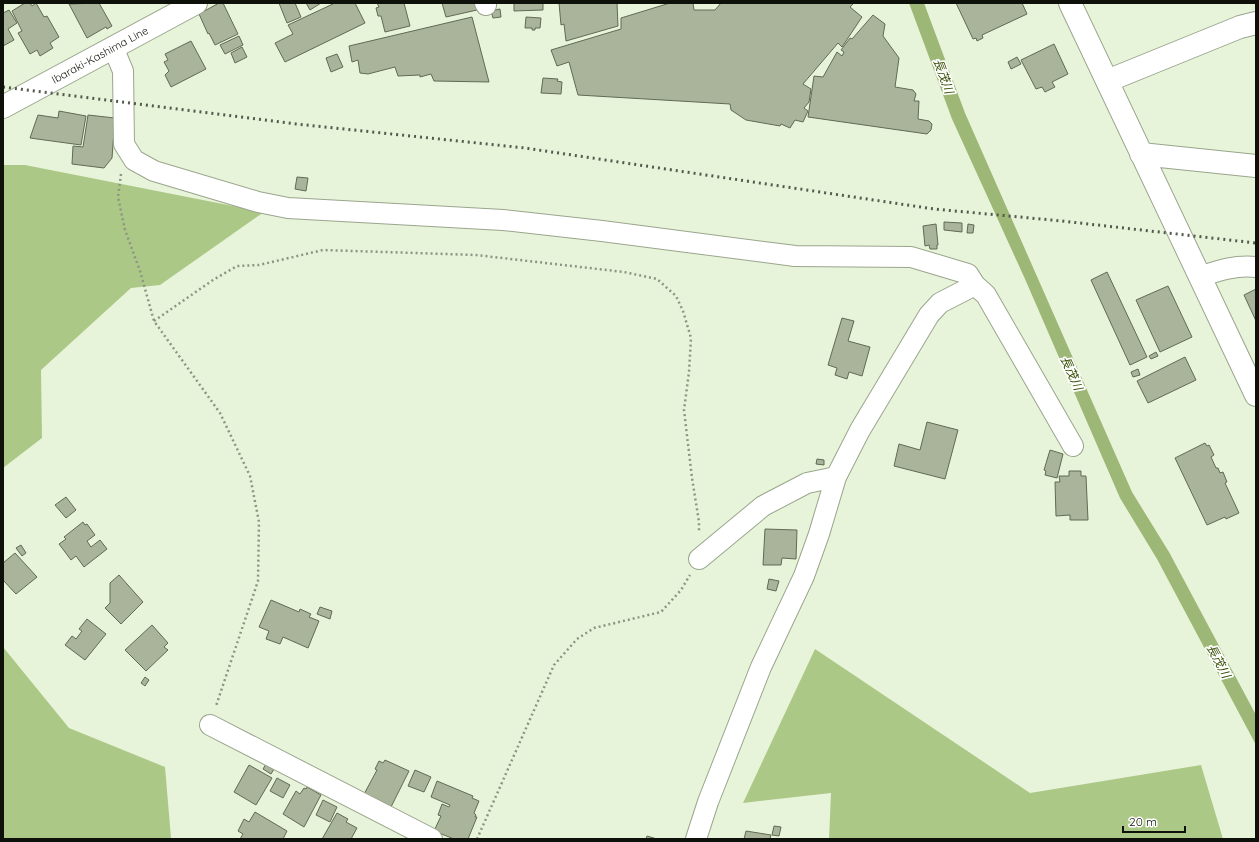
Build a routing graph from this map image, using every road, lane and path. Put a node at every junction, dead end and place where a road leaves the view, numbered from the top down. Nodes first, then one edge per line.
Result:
1 (196, 3) edge
2 (1070, 3) edge
3 (1256, 23) edge
4 (113, 47) junction
5 (1107, 81) junction
6 (3, 107) edge
7 (124, 144) junction
8 (1141, 154) junction
9 (1256, 166) edge
10 (1256, 267) edge
11 (1200, 276) junction
12 (975, 285) junction
13 (154, 321) junction
14 (1256, 394) edge
15 (1073, 446) dead end
16 (836, 477) junction
17 (700, 560) junction
18 (210, 725) joint
19 (432, 839) edge
20 (477, 839) edge
21 (696, 839) edge

1 - 4 street, Ibaraki-Kashima Line
2 - 5 street
3 - 5 street
4 - 6 street, Ibaraki-Kashima Line
4 - 7 street
5 - 8 street
7 - 12 street
7 - 13 path
8 - 9 street
8 - 11 street
10 - 11 street
11 - 14 street
12 - 15 street
12 - 16 street
13 - 17 path
13 - 18 path
16 - 17 street
16 - 21 street
17 - 20 path
18 - 19 street

